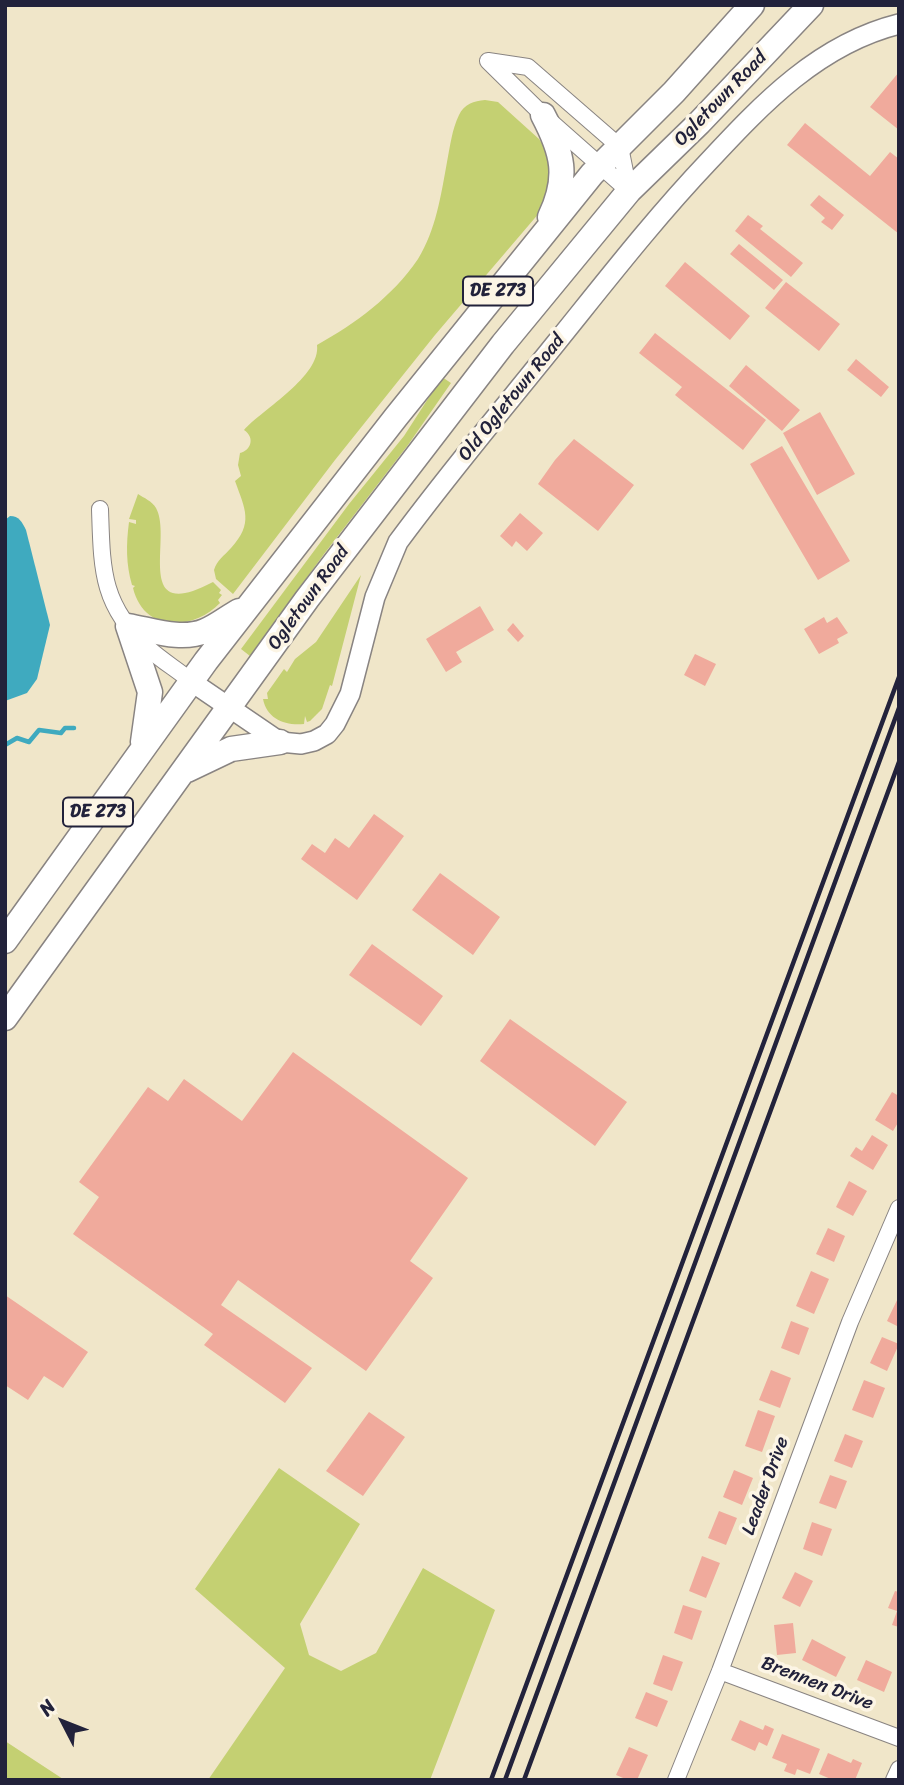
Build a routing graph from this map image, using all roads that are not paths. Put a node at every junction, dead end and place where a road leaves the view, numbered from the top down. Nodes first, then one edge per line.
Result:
1 (752, 5) edge
2 (811, 5) edge
3 (899, 24) edge
4 (543, 115) junction
5 (620, 147) junction
6 (601, 166) junction
7 (629, 191) junction
8 (537, 243) junction
9 (100, 509) dead end
10 (249, 605) junction
11 (128, 626) junction
12 (192, 682) junction
13 (228, 708) junction
14 (280, 742) junction
15 (141, 752) junction
16 (181, 774) junction
17 (5, 942) edge
18 (5, 1018) edge
19 (899, 1208) edge
20 (720, 1671) junction
21 (899, 1738) edge
22 (899, 1769) edge
23 (676, 1780) edge
24 (894, 1780) edge

1 - 5 main road, Ogletown Road / DE 273
2 - 7 main road, Ogletown Road / DE 273
3 - 14 street, Old Ogletown Road
4 - 5 street
4 - 6 street
4 - 8 main road
5 - 6 main road, Ogletown Road / DE 273
5 - 7 street
6 - 7 street
6 - 8 main road, Ogletown Road / DE 273
7 - 13 main road, Ogletown Road / DE 273
8 - 10 main road, Ogletown Road / DE 273
9 - 11 street
10 - 11 main road
10 - 12 main road, Ogletown Road / DE 273
11 - 12 street
11 - 15 main road
12 - 13 street
12 - 15 main road, Ogletown Road / DE 273
13 - 14 street
13 - 16 main road, Ogletown Road / DE 273
14 - 16 main road
15 - 17 main road, Ogletown Road / DE 273
16 - 18 main road, Ogletown Road / DE 273
19 - 20 street, Leader Drive
20 - 21 street, Brennen Drive
20 - 23 street, Leader Drive
22 - 24 street

